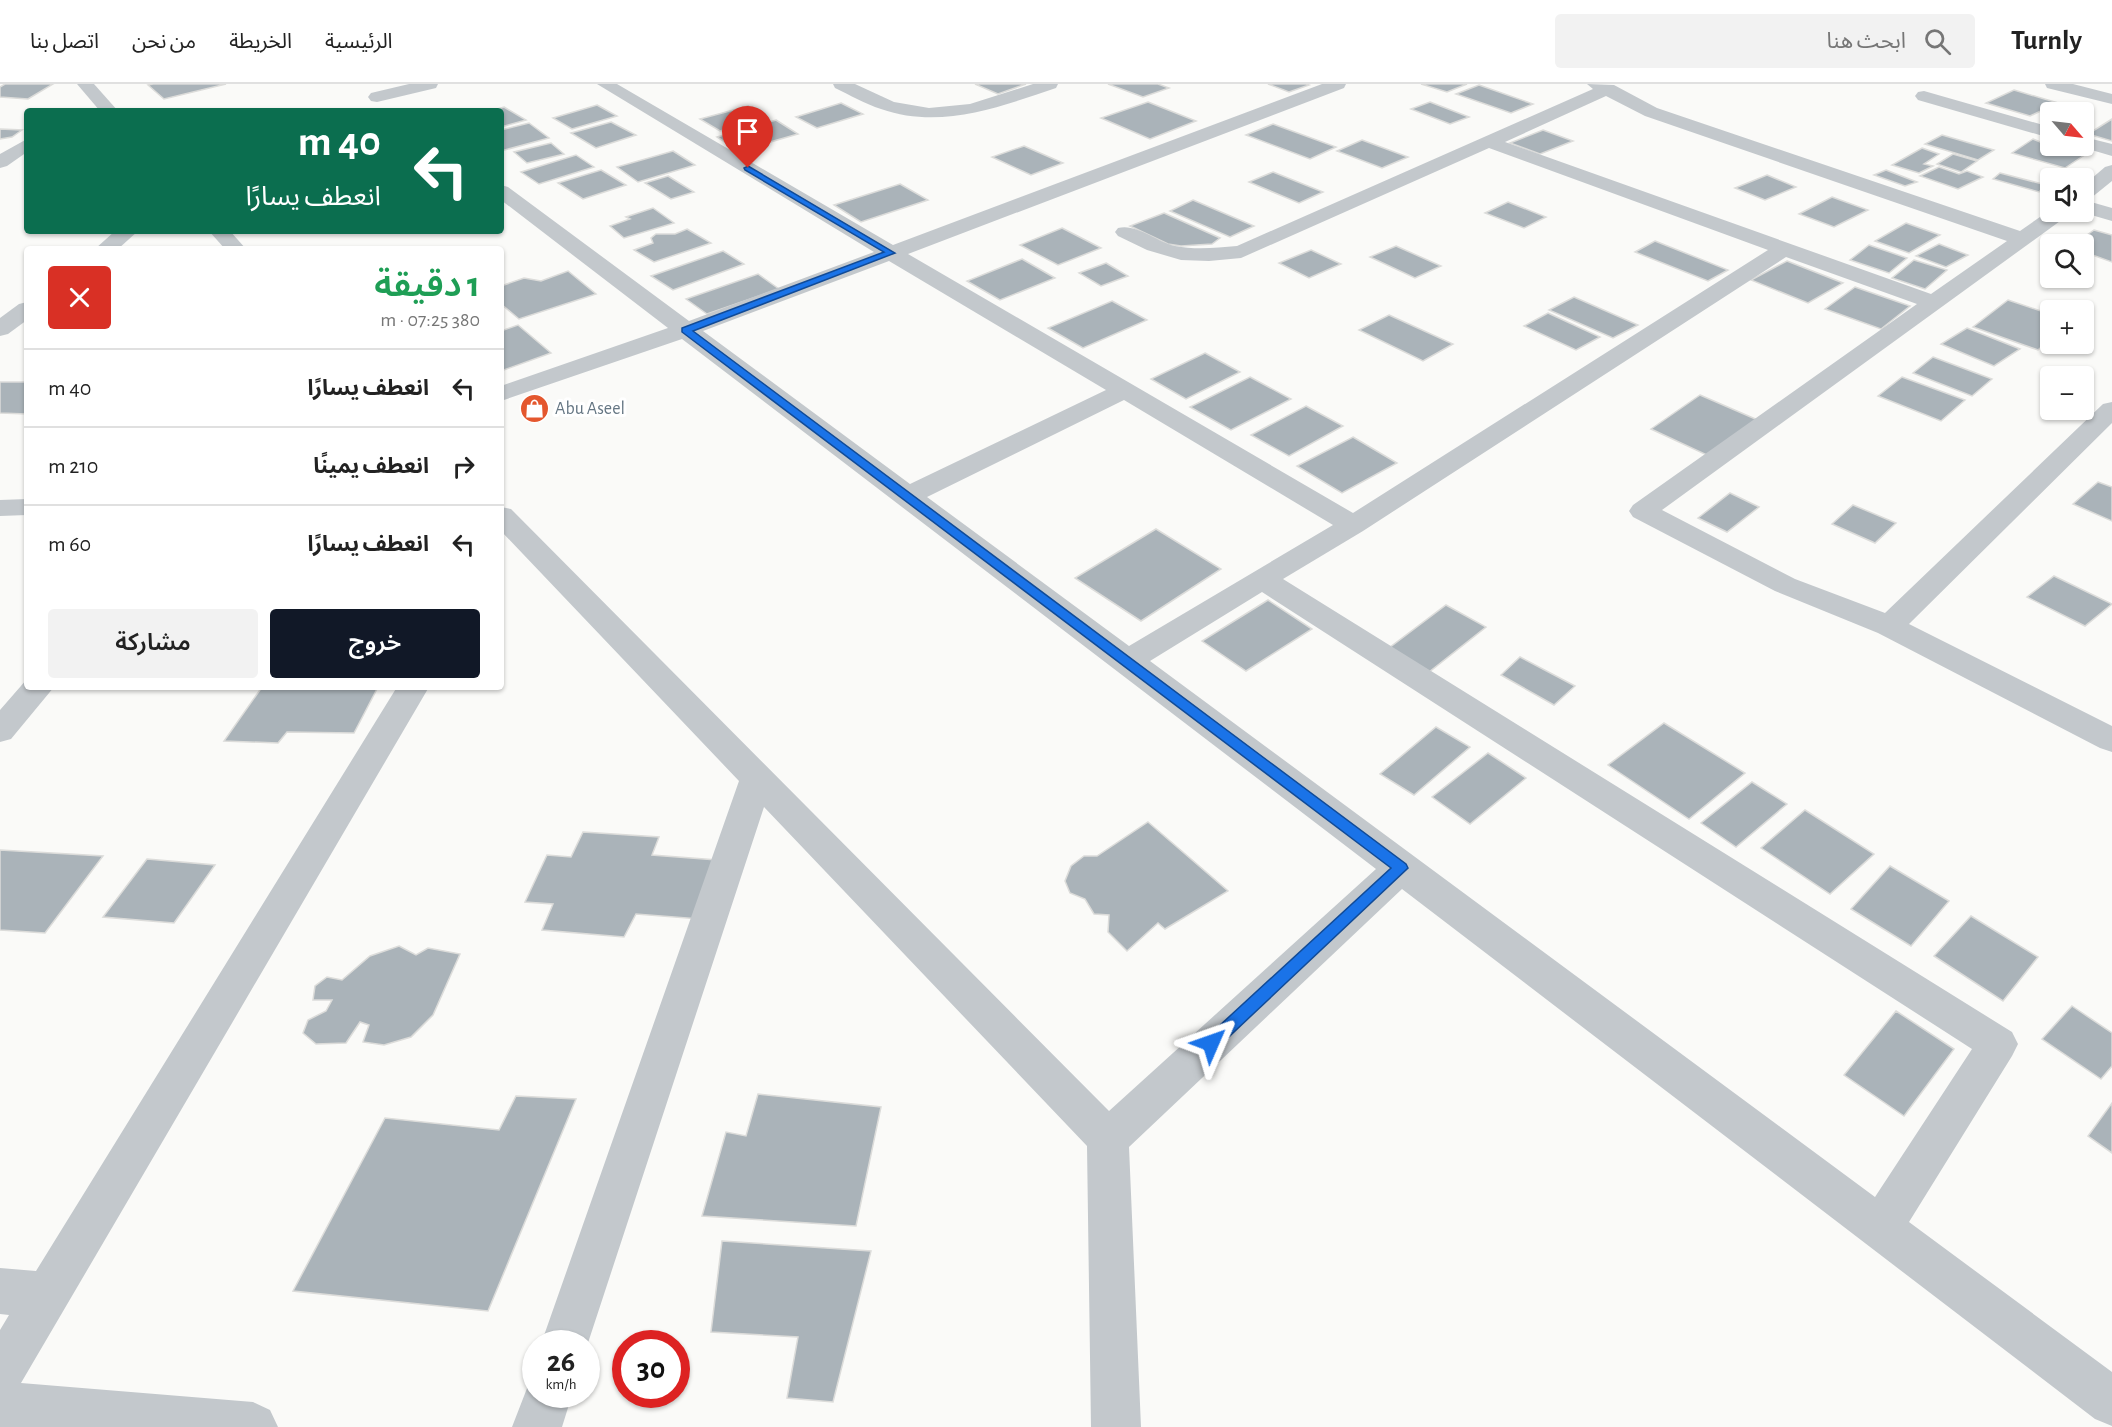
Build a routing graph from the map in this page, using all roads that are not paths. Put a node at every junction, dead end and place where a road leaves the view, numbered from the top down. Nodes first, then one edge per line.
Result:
1 (85, 84) edge
2 (359, 84) edge
3 (430, 84) edge
4 (605, 84) edge
5 (879, 84) edge
6 (1050, 84) edge
7 (1338, 84) edge
8 (2053, 84) edge
9 (1602, 87) edge
10 (849, 88) edge
11 (1924, 96) dead end
12 (377, 98) junction
13 (2112, 99) edge
14 (104, 105) edge
15 (391, 108) edge
16 (2040, 130) edge
17 (1489, 142) junction
18 (2094, 145) edge
19 (24, 146) edge
20 (2112, 150) edge
21 (0, 162) edge
22 (2112, 171) edge
23 (2094, 186) edge
24 (504, 193) edge
25 (2094, 209) edge
26 (2112, 215) edge
27 (2046, 222) edge
28 (1125, 232) dead end
29 (124, 234) edge
30 (222, 234) edge
31 (2022, 239) junction
32 (109, 246) edge
33 (233, 246) edge
34 (1784, 249) junction
35 (891, 253) junction
36 (1934, 303) junction
37 (24, 311) edge
38 (0, 329) edge
39 (686, 330) junction
40 (1125, 390) junction
41 (504, 393) edge
42 (2112, 409) edge
43 (907, 496) junction
44 (24, 507) edge
45 (0, 508) edge
46 (1353, 525) junction
47 (504, 527) edge
48 (1262, 579) junction
49 (1889, 626) junction
50 (1127, 661) junction
51 (35, 690) edge
52 (411, 690) edge
53 (0, 731) edge
54 (2112, 740) edge
55 (757, 777) junction
56 (1401, 868) junction
57 (1108, 1139) junction
58 (1880, 1227) junction
59 (0, 1291) edge
60 (48, 1295) junction
61 (570, 1330) edge
62 (0, 1374) edge
63 (2112, 1402) edge
64 (0, 1406) edge
65 (544, 1408) edge
66 (253, 1427) edge
67 (537, 1427) edge
68 (1116, 1427) edge

1 - 14 street
2 - 12 street
3 - 12 street
4 - 35 street
5 - 10 street
6 - 10 street
7 - 35 street
8 - 13 street
9 - 17 street
9 - 31 street
11 - 16 street
12 - 15 street
17 - 28 street
17 - 34 street
18 - 20 street
19 - 21 street
22 - 23 street
24 - 39 street
25 - 26 street
27 - 31 street
29 - 32 street
30 - 33 street
31 - 36 street
34 - 36 street
34 - 46 street
35 - 39 street
35 - 40 street
36 - 49 street
37 - 38 street
39 - 41 street
39 - 43 street
40 - 43 street
40 - 46 street
42 - 49 street
43 - 50 street
44 - 45 street
46 - 48 street
47 - 55 street
48 - 50 street
48 - 58 street
49 - 54 street
50 - 56 street
51 - 53 street
52 - 60 street
55 - 57 street
55 - 61 street
56 - 57 street
56 - 58 street
57 - 68 street
58 - 63 street
59 - 60 street
60 - 62 street
64 - 66 street
65 - 67 street

